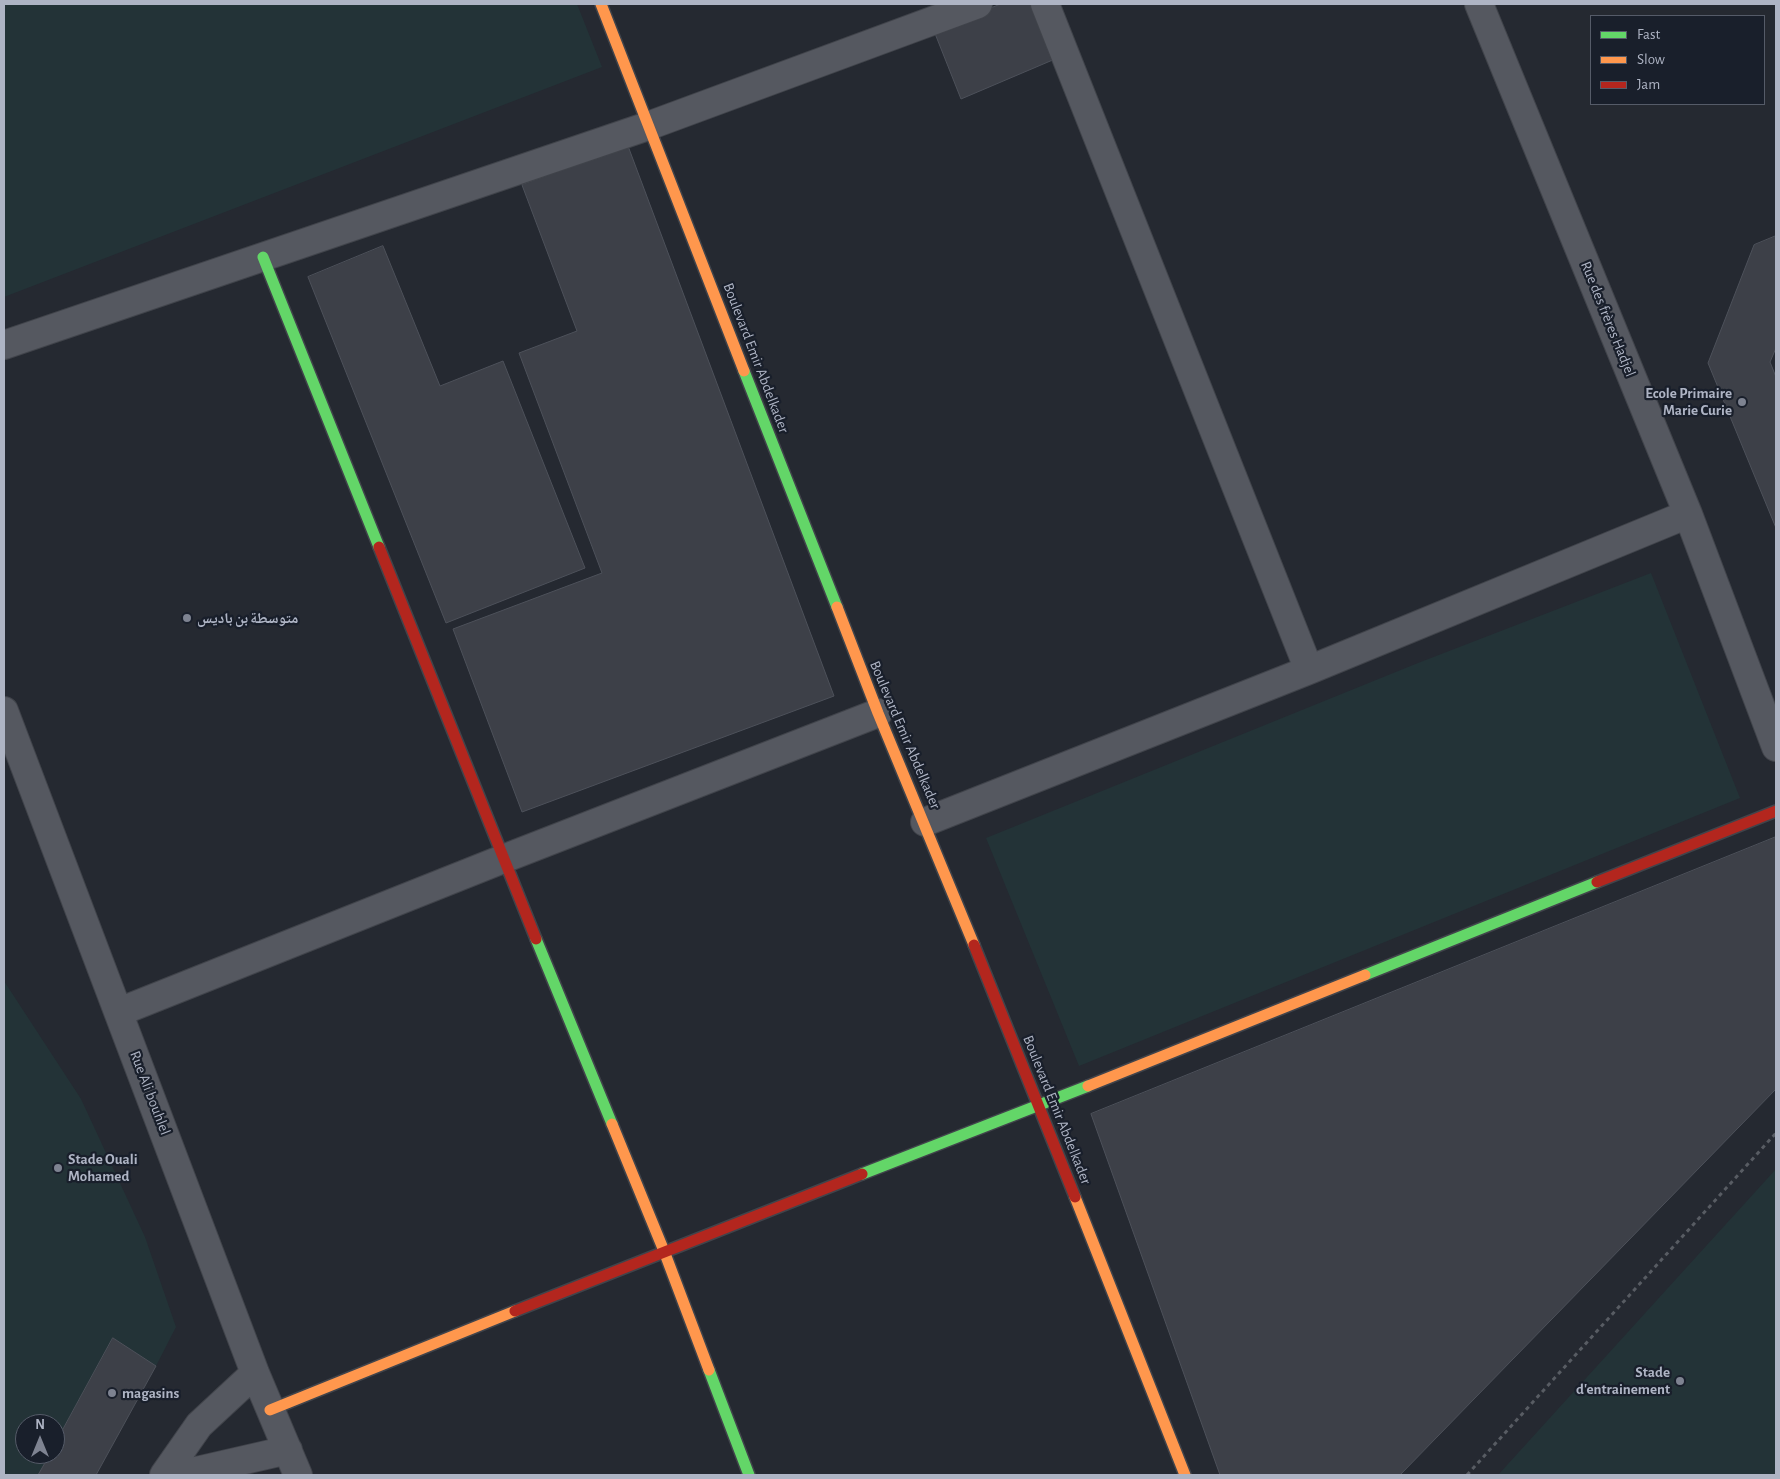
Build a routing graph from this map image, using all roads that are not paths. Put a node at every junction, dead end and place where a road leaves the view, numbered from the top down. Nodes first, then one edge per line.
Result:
1 (601, 4) edge
2 (978, 4) edge
3 (1045, 4) edge
4 (1479, 4) edge
5 (648, 126) junction
6 (263, 257) junction
7 (4, 345) edge
8 (1688, 514) junction
9 (1309, 670) junction
10 (1767, 696) edge
11 (4, 711) edge
12 (878, 712) junction
13 (1776, 747) edge
14 (1776, 811) edge
15 (925, 822) junction
16 (503, 859) junction
17 (119, 1012) junction
18 (1040, 1105) junction
19 (664, 1251) junction
20 (255, 1372) junction
21 (270, 1410) junction
22 (288, 1450) junction
23 (164, 1475) edge
24 (178, 1475) edge
25 (298, 1475) edge
26 (749, 1475) edge
27 (1185, 1475) edge

1 - 5 street, Boulevard Emir Abdelkader
2 - 5 street
3 - 9 street
4 - 8 street, Rue des frères Hadjel
5 - 6 street
5 - 12 street, Boulevard Emir Abdelkader
6 - 7 street
6 - 16 street
8 - 9 street
8 - 10 street, Rue des frères Hadjel
9 - 15 street
10 - 13 street, Rue des frères Hadjel
11 - 17 street, Rue Ali bouhlel
12 - 15 street, Boulevard Emir Abdelkader
12 - 16 street
14 - 18 street
15 - 18 street, Boulevard Emir Abdelkader
16 - 17 street
16 - 19 street
17 - 20 street, Rue Ali bouhlel
18 - 19 street
18 - 27 street, Boulevard Emir Abdelkader
19 - 21 street
19 - 26 street
20 - 21 street, Rue Ali bouhlel
20 - 23 street
21 - 22 street, Rue Ali bouhlel
22 - 24 street
22 - 25 street, Rue Ali bouhlel

